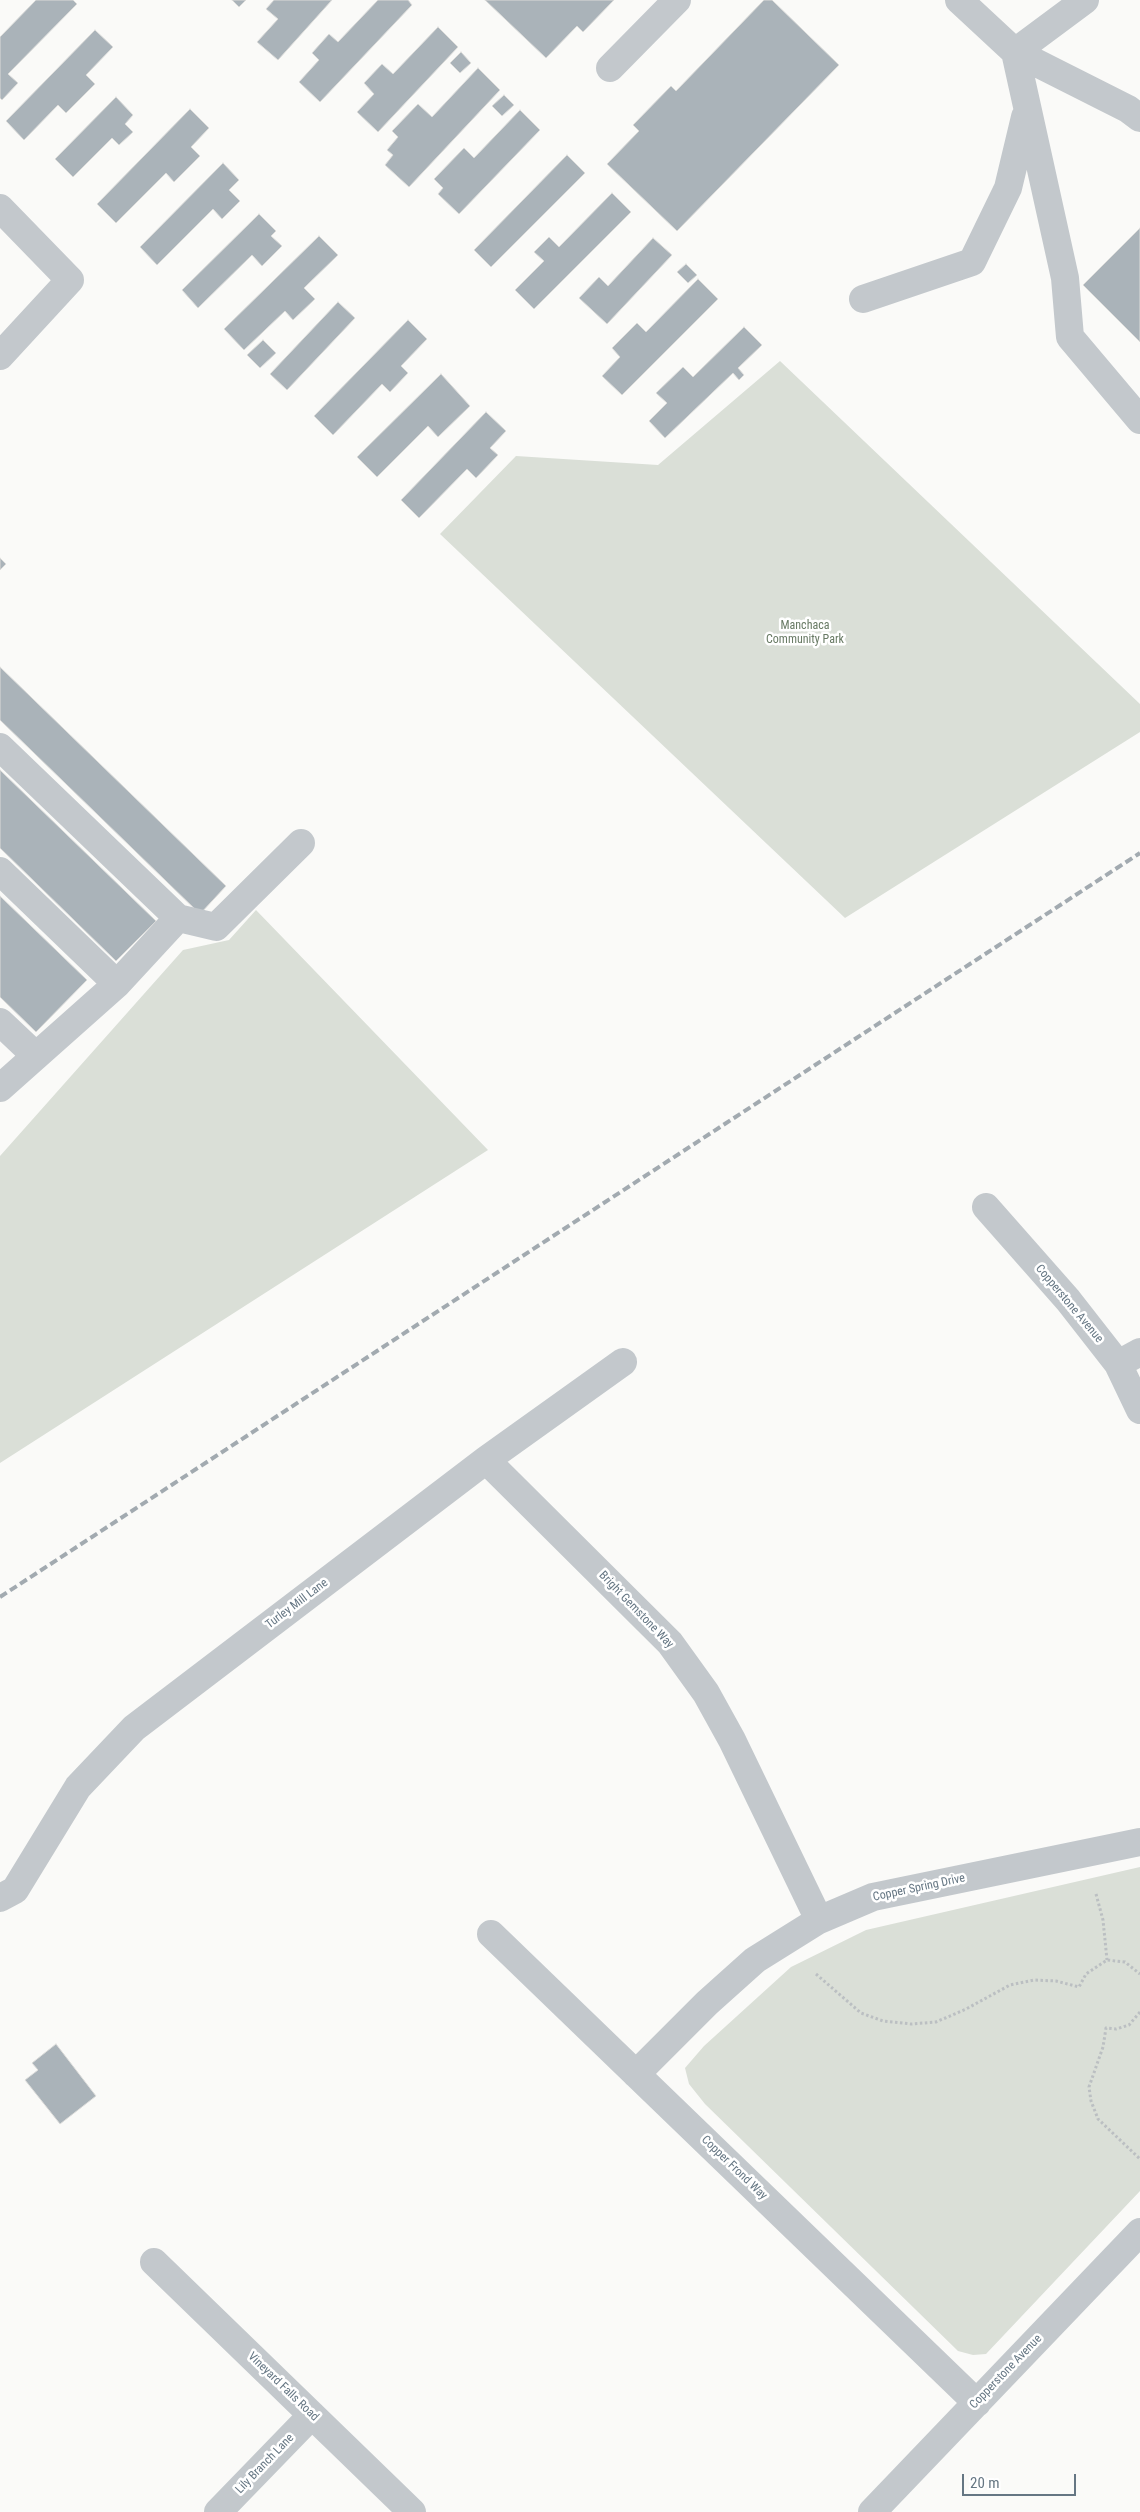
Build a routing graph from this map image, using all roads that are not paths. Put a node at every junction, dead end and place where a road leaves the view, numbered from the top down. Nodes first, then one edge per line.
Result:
1 (677, 0) edge
2 (959, 0) edge
3 (1085, 0) edge
4 (1015, 52) junction
5 (610, 68) dead end
6 (1027, 110) junction
7 (1140, 118) edge
8 (0, 208) edge
9 (863, 299) dead end
10 (0, 356) edge
11 (1140, 420) edge
12 (0, 747) edge
13 (301, 843) dead end
14 (0, 871) edge
15 (178, 918) junction
16 (117, 984) junction
17 (0, 1022) edge
18 (36, 1056) junction
19 (0, 1088) edge
20 (986, 1207) dead end
21 (1129, 1358) edge
22 (623, 1362) dead end
23 (1140, 1410) edge
24 (486, 1460) junction
25 (1140, 1842) edge
26 (8, 1894) edge
27 (819, 1920) junction
28 (490, 1934) dead end
29 (636, 2074) junction
30 (1140, 2232) edge
31 (154, 2262) dead end
32 (977, 2402) junction
33 (312, 2415) junction
34 (218, 2512) edge
35 (412, 2512) edge
36 (872, 2512) edge

1 - 5 street
2 - 4 street
3 - 4 street
4 - 6 street
4 - 7 street
6 - 9 street
6 - 11 street
8 - 10 street
12 - 15 street
13 - 15 street
14 - 16 street
15 - 16 street
16 - 18 street
17 - 18 street
18 - 19 street
20 - 21 street, Copperstone Avenue
21 - 23 street, Copperstone Avenue
22 - 24 street, Turley Mill Lane
24 - 26 street, Turley Mill Lane
24 - 27 street, Bright Gemstone Way
25 - 27 street, Copper Spring Drive
27 - 29 street, Copper Spring Drive
28 - 29 street, Copper Frond Way
29 - 32 street, Copper Frond Way
30 - 32 street, Copperstone Avenue
31 - 33 street, Vineyard Falls Road
32 - 36 street, Copperstone Avenue
33 - 34 street, Lily Branch Lane
33 - 35 street, Vineyard Falls Road

